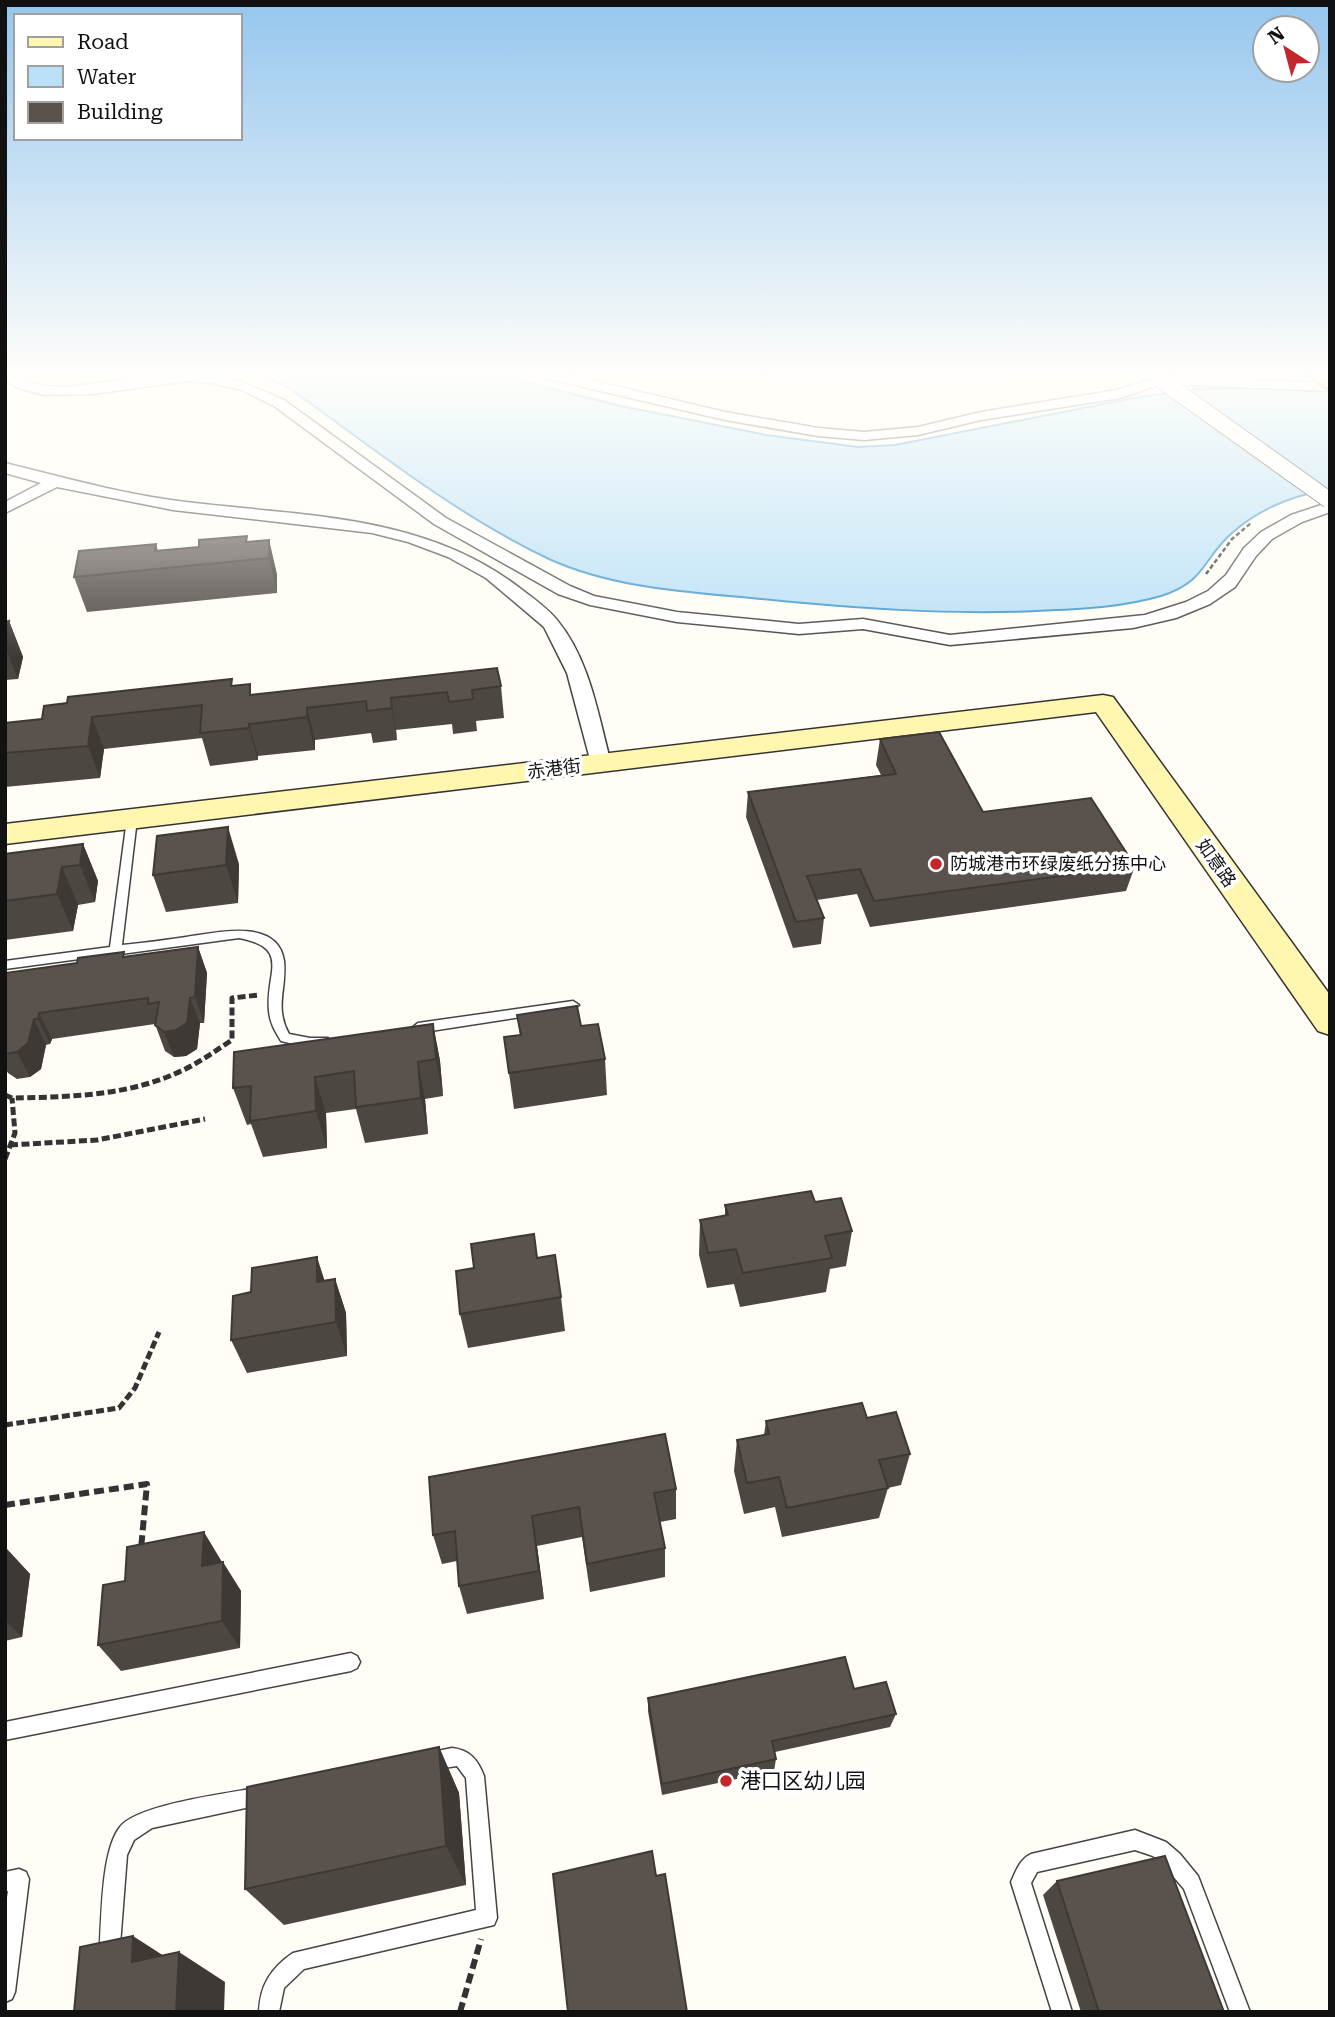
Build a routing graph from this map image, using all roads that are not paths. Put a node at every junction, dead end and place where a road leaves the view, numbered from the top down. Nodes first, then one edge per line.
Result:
1 (9, 469) edge
2 (369, 469) edge
3 (1283, 469) edge
4 (52, 483) junction
5 (1329, 503) edge
6 (5, 508) edge
7 (1103, 703) joint
8 (601, 763) junction
9 (132, 819) junction
10 (5, 834) edge
11 (116, 950) junction
12 (5, 965) edge
13 (114, 971) edge
14 (573, 1005) edge
15 (1330, 1022) edge
16 (402, 1030) edge
17 (336, 1039) edge
18 (351, 1662) dead end
19 (5, 1731) edge
20 (415, 1764) edge
21 (282, 1791) edge
22 (5, 1882) edge
23 (108, 1972) edge
24 (5, 1993) edge
25 (269, 2012) edge
26 (1062, 2012) edge
27 (1240, 2012) edge

1 - 4 street
2 - 5 street
3 - 5 street, bridge
4 - 6 street
4 - 8 street
7 - 8 street, 赤港街
7 - 15 street, 如意路
8 - 9 street, 赤港街
9 - 10 street, 赤港街
9 - 11 lane
11 - 12 lane
11 - 13 lane
11 - 17 lane
14 - 16 lane
18 - 19 lane
20 - 25 lane
21 - 23 lane
22 - 24 lane
26 - 27 lane

